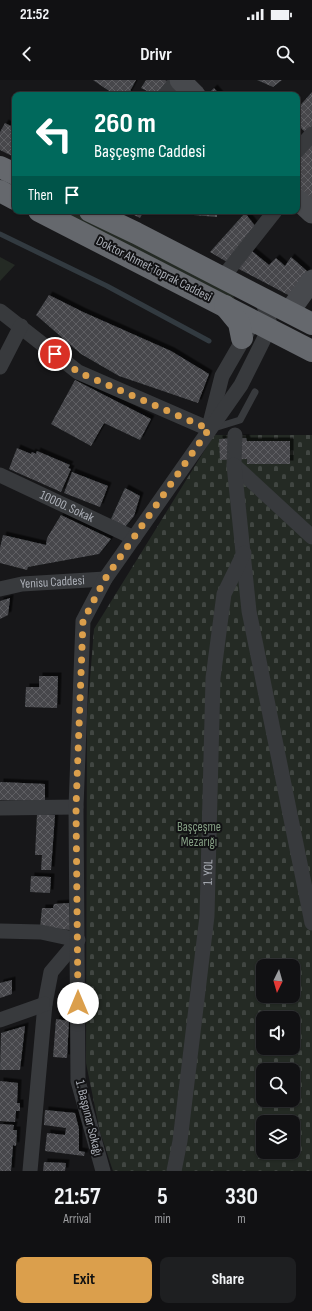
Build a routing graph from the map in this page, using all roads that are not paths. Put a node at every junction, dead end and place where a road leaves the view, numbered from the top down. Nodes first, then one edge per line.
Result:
1 (186, 84) edge
2 (171, 92) edge
3 (312, 134) edge
4 (300, 148) edge
5 (0, 167) edge
6 (12, 173) edge
7 (0, 191) edge
8 (12, 197) edge
9 (300, 202) edge
10 (312, 213) edge
11 (45, 214) edge
12 (96, 214) edge
13 (273, 214) edge
14 (223, 277) junction
15 (312, 280) edge
16 (0, 311) edge
17 (264, 323) junction
18 (312, 324) edge
19 (21, 326) junction
20 (305, 347) edge
21 (0, 366) edge
22 (255, 392) dead end
23 (209, 429) junction
24 (235, 435) dead end
25 (234, 465) junction
26 (0, 475) edge
27 (312, 537) edge
28 (134, 538) junction
29 (244, 553) junction
30 (105, 579) junction
31 (0, 589) edge
32 (76, 807) junction
33 (0, 808) edge
34 (310, 897) edge
35 (312, 923) edge
36 (0, 931) edge
37 (78, 940) junction
38 (46, 1004) junction
39 (0, 1020) edge
40 (30, 1171) edge
41 (103, 1171) edge
42 (174, 1171) edge

1 - 2 street
3 - 4 street
5 - 6 highway
7 - 8 highway
9 - 10 street
11 - 17 highway, Doktor Ahmet Toprak Caddesi
12 - 14 highway, Doktor Ahmet Toprak Caddesi
13 - 14 street
14 - 17 highway, Doktor Ahmet Toprak Caddesi
15 - 17 street
16 - 19 street
17 - 18 highway
17 - 20 highway
17 - 23 street, 1. Başpınar Sokağı
17 - 23 street
19 - 21 street
19 - 23 street
22 - 23 lane
23 - 28 street, 1. Başpınar Sokağı
24 - 25 street
25 - 27 street
25 - 29 street
26 - 28 street, 10000. Sokak
28 - 30 street, 1. Başpınar Sokağı
29 - 34 street
29 - 42 street, 1. YOL
30 - 31 street, Yenisu Caddesi
30 - 32 street, 1. Başpınar Sokağı
32 - 33 street
32 - 37 street, 1. Başpınar Sokağı
34 - 35 street
36 - 37 street
37 - 38 street
37 - 41 street, 1. Başpınar Sokağı
38 - 39 street
38 - 40 street

